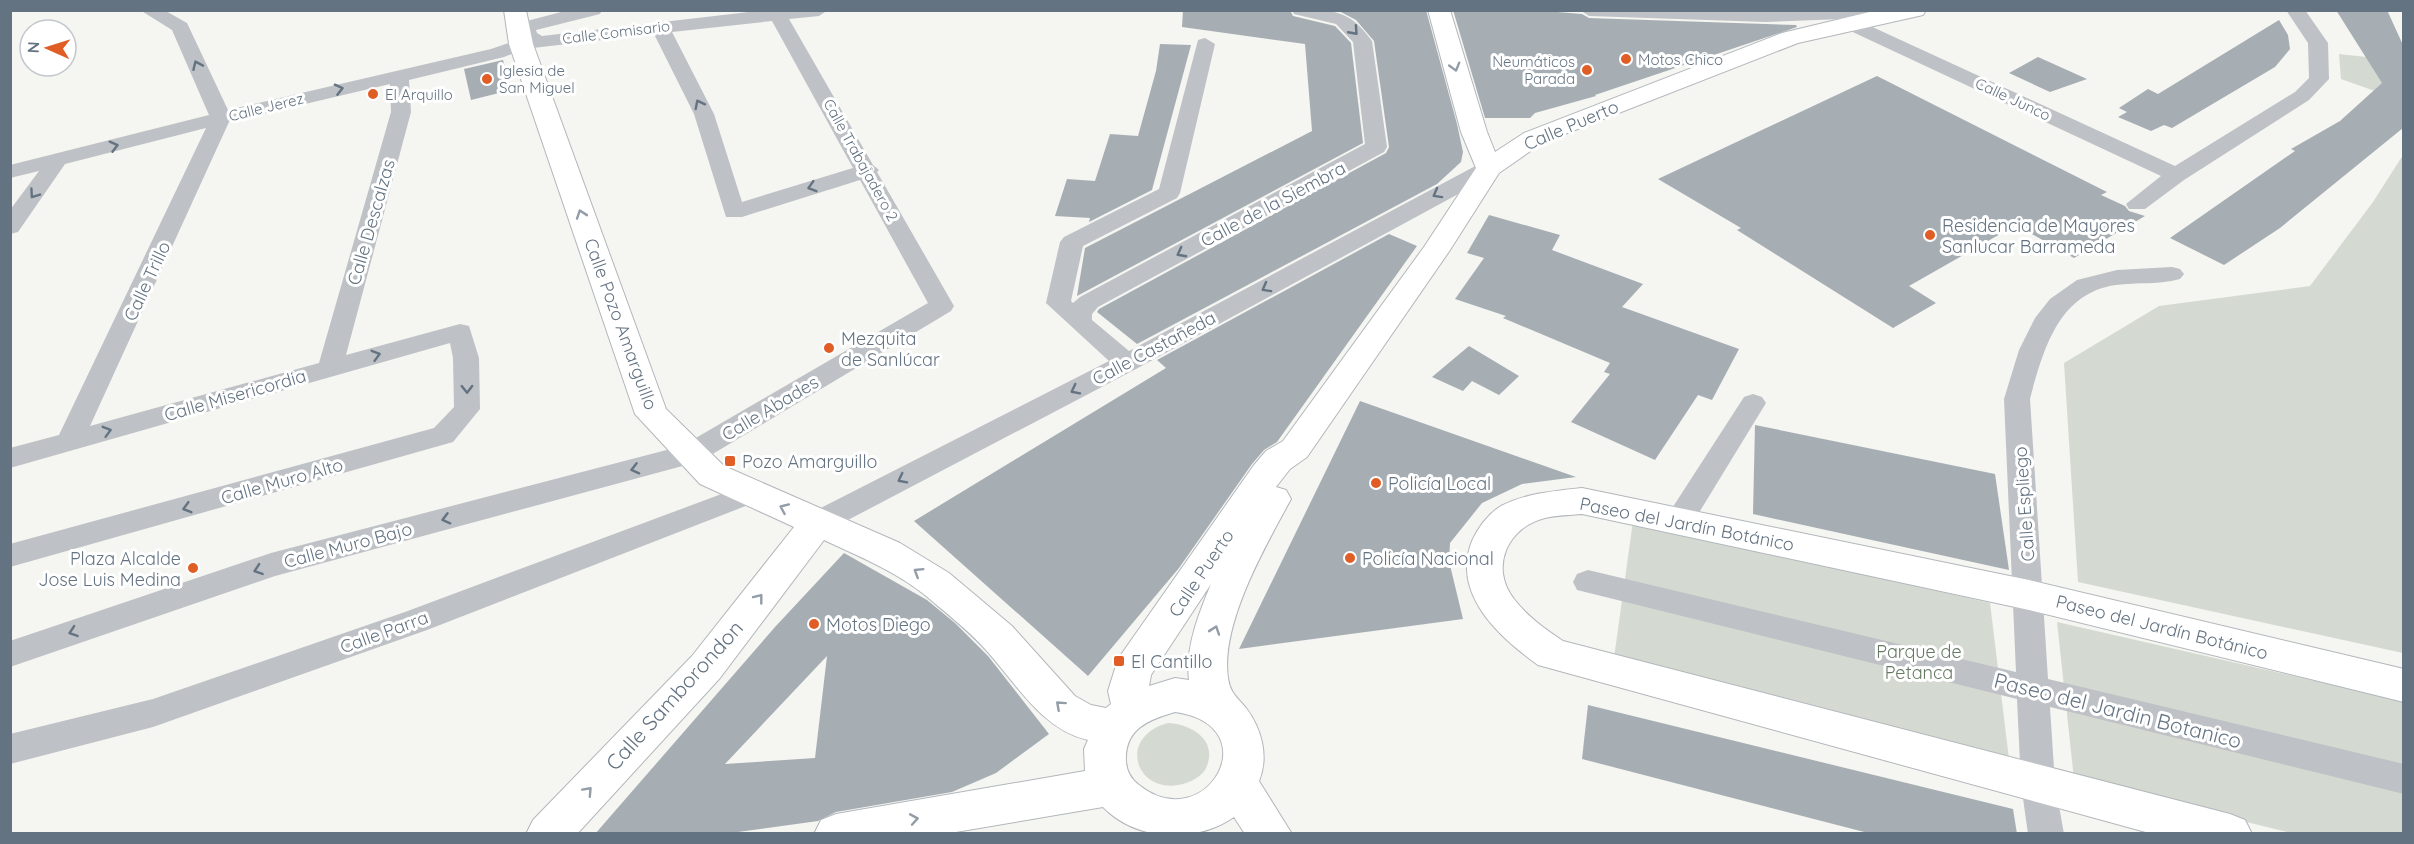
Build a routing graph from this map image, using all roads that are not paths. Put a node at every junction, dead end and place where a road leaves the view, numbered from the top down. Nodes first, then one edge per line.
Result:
1 (149, 10) edge
2 (582, 10) edge
3 (593, 10) edge
4 (622, 10) edge
5 (819, 10) edge
6 (1301, 10) edge
7 (1439, 10) edge
8 (1589, 10) edge
9 (1915, 10) edge
10 (2295, 10) edge
11 (778, 15) junction
12 (1890, 15) junction
13 (1849, 23) junction
14 (518, 27) edge
15 (660, 27) junction
16 (1205, 44) dead end
17 (399, 75) junction
18 (221, 118) junction
19 (1474, 132) junction
20 (1533, 138) junction
21 (57, 161) junction
22 (1489, 168) junction
23 (868, 170) junction
24 (10, 172) edge
25 (2176, 175) junction
26 (2137, 204) dead end
27 (10, 227) edge
28 (2172, 274) dead end
29 (942, 306) joint
30 (1080, 322) junction
31 (460, 332) joint
32 (1128, 363) junction
33 (330, 368) junction
34 (1753, 403) dead end
35 (69, 442) junction
36 (1295, 449) junction
37 (692, 454) junction
38 (10, 458) edge
39 (751, 493) junction
40 (1679, 521) junction
41 (817, 523) junction
42 (10, 556) edge
43 (1588, 582) dead end
44 (2029, 595) junction
45 (10, 654) edge
46 (2403, 686) edge
47 (2034, 690) junction
48 (1217, 707) junction
49 (1122, 717) junction
50 (10, 749) edge
51 (2403, 779) edge
52 (1237, 784) junction
53 (2038, 784) junction
54 (1110, 787) junction
55 (1157, 825) edge
56 (548, 834) edge
57 (836, 834) edge
58 (1270, 834) edge
59 (2046, 834) edge
60 (2230, 834) edge

18 -> 1 street
2 - 14 street
3 - 4 street
5 - 11 street, Calle Comisario
6 -> 30 street, Calle de la Siembra
7 -> 19 street
8 - 12 street
9 - 12 street, Calle Puerto
10 - 25 street
11 - 15 street, Calle Comisario
11 - 23 street, Calle Trabajadero 2
12 - 13 street, Calle Puerto
13 - 20 street, Calle Puerto
13 - 25 street, Calle Junco
14 - 15 street, Calle Comisario
14 - 17 street, Calle Jerez
37 -> 14 street, Calle Pozo Amarguillo
23 -> 15 street
16 - 30 street
18 -> 17 street, Calle Jerez
17 - 33 street, Calle Descalzas
21 -> 18 street, Calle Jerez
18 - 35 street, Calle Trillo
19 - 20 street
19 - 22 street
20 - 22 street, Calle Puerto
21 - 24 street, Calle Jerez
21 -> 27 street
22 -> 32 street, Calle Castañeda
22 - 36 street, Calle Puerto
23 - 29 street, Calle Trabajadero 2
25 - 26 street
28 - 44 street, Calle Espliego
29 - 37 street, Calle Abades
30 - 32 street
33 -> 31 street, Calle Misericordia
31 -> 42 street, Calle Muro Alto
32 -> 41 street, Calle Castañeda
35 -> 33 street, Calle Misericordia
34 - 40 street
35 - 38 street, Calle Misericordia
48 -> 36 street, Calle Puerto
36 - 49 street, Calle Puerto
37 - 39 street, Calle Pozo Amarguillo
37 -> 45 street, Calle Muro Bajo
41 -> 39 street, Calle Pozo Amarguillo
39 - 50 street, Calle Parra
40 - 44 street, Paseo del Jardín Botánico
40 - 53 street, Paseo del Jardín Botánico
49 -> 41 street, Calle Pozo Amarguillo
56 -> 41 street, Calle Samborondon
43 - 47 street, Paseo del Jardin Botanico
44 - 46 street, Paseo del Jardín Botánico
44 - 47 street, Calle Espliego
47 - 51 street, Paseo del Jardin Botanico
47 - 53 street, Calle Espliego
48 - 49 street
48 - 52 street
49 - 54 street
52 - 55 street
52 - 58 street
53 - 59 street, Calle Espliego
53 - 60 street, Paseo del Jardín Botánico
54 - 55 street
57 -> 54 street

